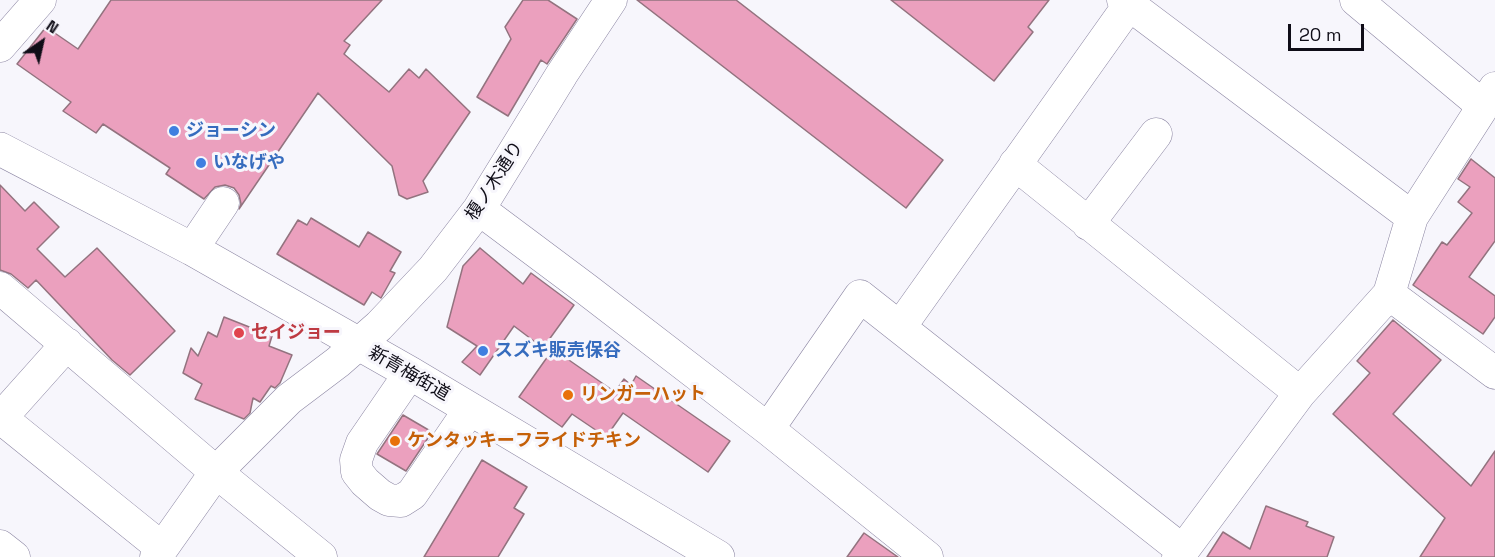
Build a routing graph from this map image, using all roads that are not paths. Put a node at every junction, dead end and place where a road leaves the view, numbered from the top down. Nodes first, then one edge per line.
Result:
1 (40, 0) edge
2 (611, 0) edge
3 (1356, 0) edge
4 (1126, 2) edge
5 (0, 45) edge
6 (1489, 97) edge
7 (1156, 134) dead end
8 (0, 149) edge
9 (1015, 164) junction
10 (223, 203) dead end
11 (479, 209) junction
12 (1412, 217) junction
13 (1088, 224) junction
14 (192, 249) junction
15 (0, 288) edge
16 (1389, 294) junction
17 (900, 327) junction
18 (67, 344) junction
19 (357, 345) junction
20 (410, 373) junction
21 (1495, 373) edge
22 (1300, 393) junction
23 (470, 409) junction
24 (1, 419) edge
25 (768, 429) junction
26 (216, 472) junction
27 (0, 546) edge
28 (159, 552) edge
29 (1180, 554) edge
30 (712, 556) edge
31 (14, 557) edge
32 (321, 557) edge
33 (927, 557) edge

1 - 5 street
2 - 11 street, 榎ノ木通り
3 - 6 street
4 - 9 street
4 - 12 street
6 - 12 street
7 - 13 street
8 - 14 main road, 新青梅街道
9 - 13 street
9 - 17 street
10 - 14 street
11 - 19 street, 榎ノ木通り
11 - 25 street
12 - 16 street
13 - 22 street
14 - 19 main road, 新青梅街道
15 - 18 street
16 - 21 street
16 - 22 street
17 - 25 street
17 - 29 street
18 - 24 street
18 - 26 street
19 - 20 main road, 新青梅街道
19 - 26 street, 榎ノ木通り
20 - 23 main road, 新青梅街道
20 - 23 street
22 - 29 street
23 - 30 main road, 新青梅街道
24 - 28 street
25 - 33 street
26 - 28 street, 榎ノ木通り
26 - 32 street
27 - 31 street

